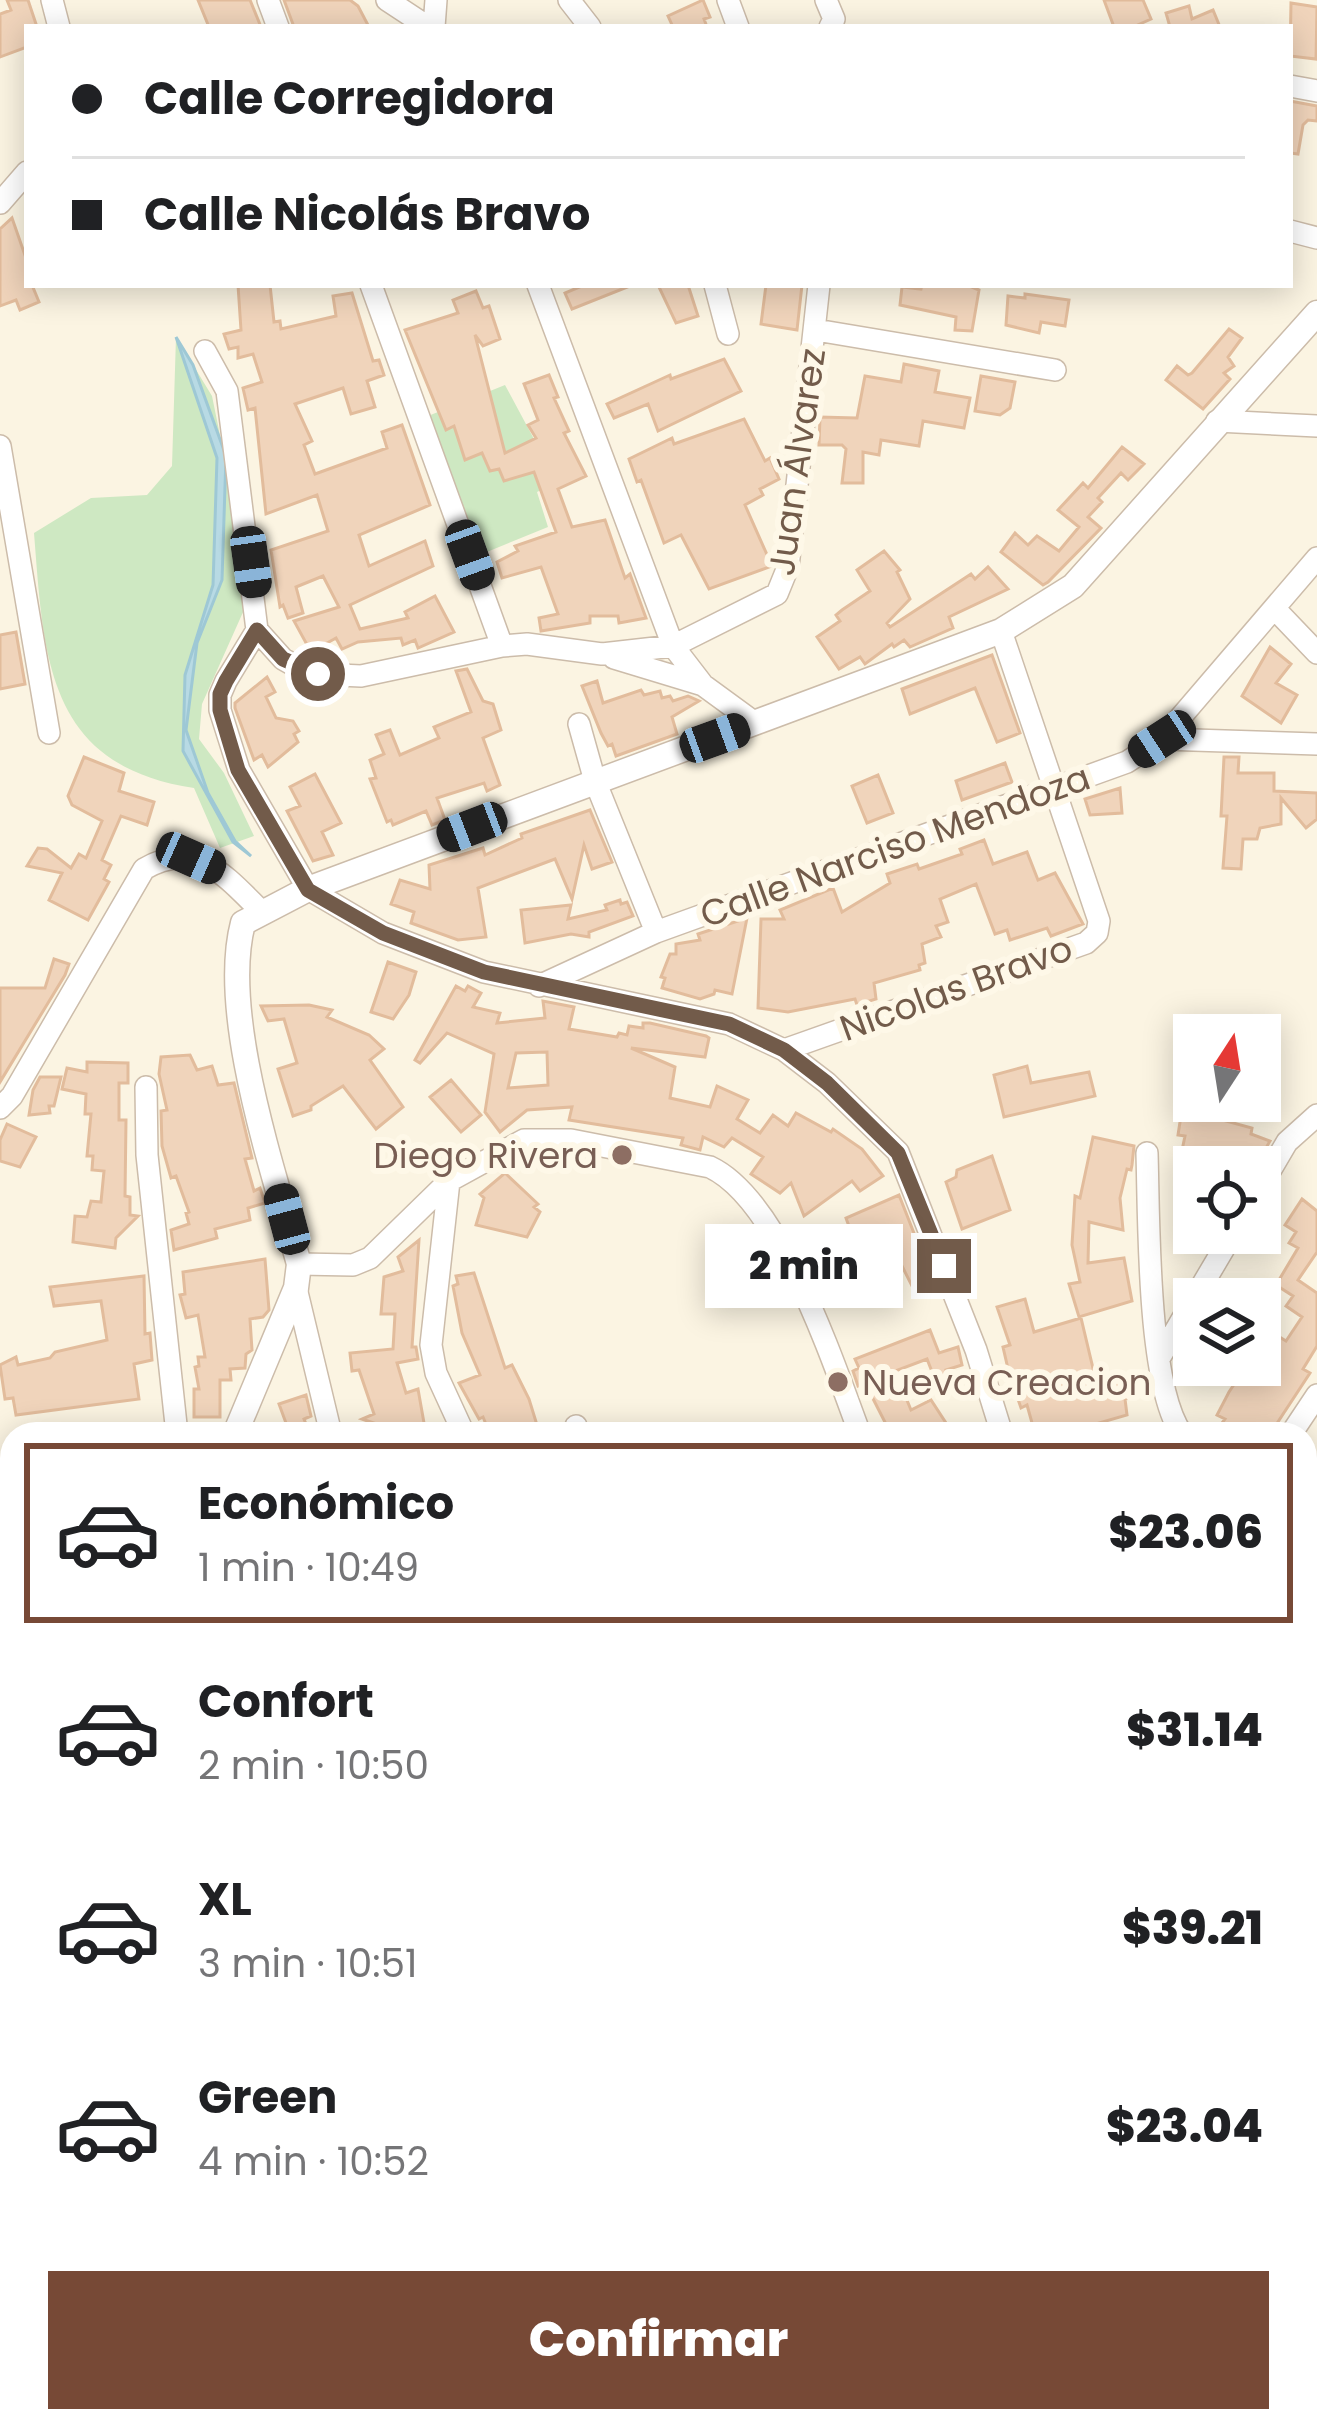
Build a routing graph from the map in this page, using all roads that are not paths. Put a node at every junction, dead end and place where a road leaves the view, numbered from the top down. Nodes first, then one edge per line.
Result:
1 (387, 0) edge
2 (569, 0) edge
3 (426, 24) edge
4 (588, 24) edge
5 (24, 175) edge
6 (0, 203) edge
7 (372, 288) edge
8 (539, 288) edge
9 (716, 288) edge
10 (819, 288) edge
11 (1317, 313) edge
12 (816, 330) junction
13 (728, 334) dead end
14 (205, 351) dead end
15 (1055, 370) dead end
16 (1217, 422) junction
17 (1317, 426) edge
18 (0, 446) edge
19 (1317, 558) edge
20 (1275, 609) junction
21 (257, 630) junction
22 (1000, 631) junction
23 (502, 646) junction
24 (673, 646) junction
25 (1317, 653) edge
26 (602, 654) junction
27 (703, 685) junction
28 (755, 723) junction
29 (579, 724) dead end
30 (49, 733) dead end
31 (1162, 739) junction
32 (1317, 744) edge
33 (596, 781) junction
34 (1056, 789) junction
35 (308, 890) junction
36 (253, 918) junction
37 (656, 932) junction
38 (538, 986) junction
39 (784, 1050) junction
40 (146, 1087) dead end
41 (0, 1108) edge
42 (1317, 1115) edge
43 (1281, 1152) edge
44 (1147, 1153) dead end
45 (449, 1181) junction
46 (298, 1276) junction
47 (1173, 1335) edge
48 (1160, 1357) junction
49 (1317, 1395) edge
50 (176, 1422) edge
51 (241, 1422) edge
52 (328, 1422) edge
53 (458, 1422) edge
54 (855, 1422) edge
55 (998, 1422) edge
56 (1174, 1422) edge
57 (1299, 1422) edge

1 - 3 street
2 - 4 street
5 - 6 street
7 - 23 street
8 - 24 street
9 - 13 street
10 - 12 street, Juan Álvarez
11 - 16 street
12 - 15 street
12 - 24 street, Juan Álvarez
14 - 21 street
16 - 17 street
16 - 22 street
18 - 30 street
19 - 20 street, Calle Narciso Mendoza
20 - 25 street
20 - 31 street, Calle Narciso Mendoza
21 - 23 street
21 - 35 street
22 - 28 street
22 - 34 street, Nicolas Bravo
23 - 26 street
24 - 26 street
24 - 27 street
26 - 27 street
27 - 28 street
28 - 33 street
29 - 33 street
31 - 32 street
31 - 34 street, Calle Narciso Mendoza
33 - 35 street
33 - 37 street
34 - 37 street, Calle Narciso Mendoza
34 - 39 street, Nicolas Bravo
35 - 36 street
35 - 38 street
36 - 41 street
36 - 46 street
37 - 38 street, Calle Narciso Mendoza
38 - 39 street
39 - 55 street
40 - 50 street
42 - 43 street
44 - 48 street
45 - 46 street
45 - 53 street
45 - 54 street
46 - 51 street
46 - 52 street
47 - 48 street
48 - 56 street
49 - 57 street

